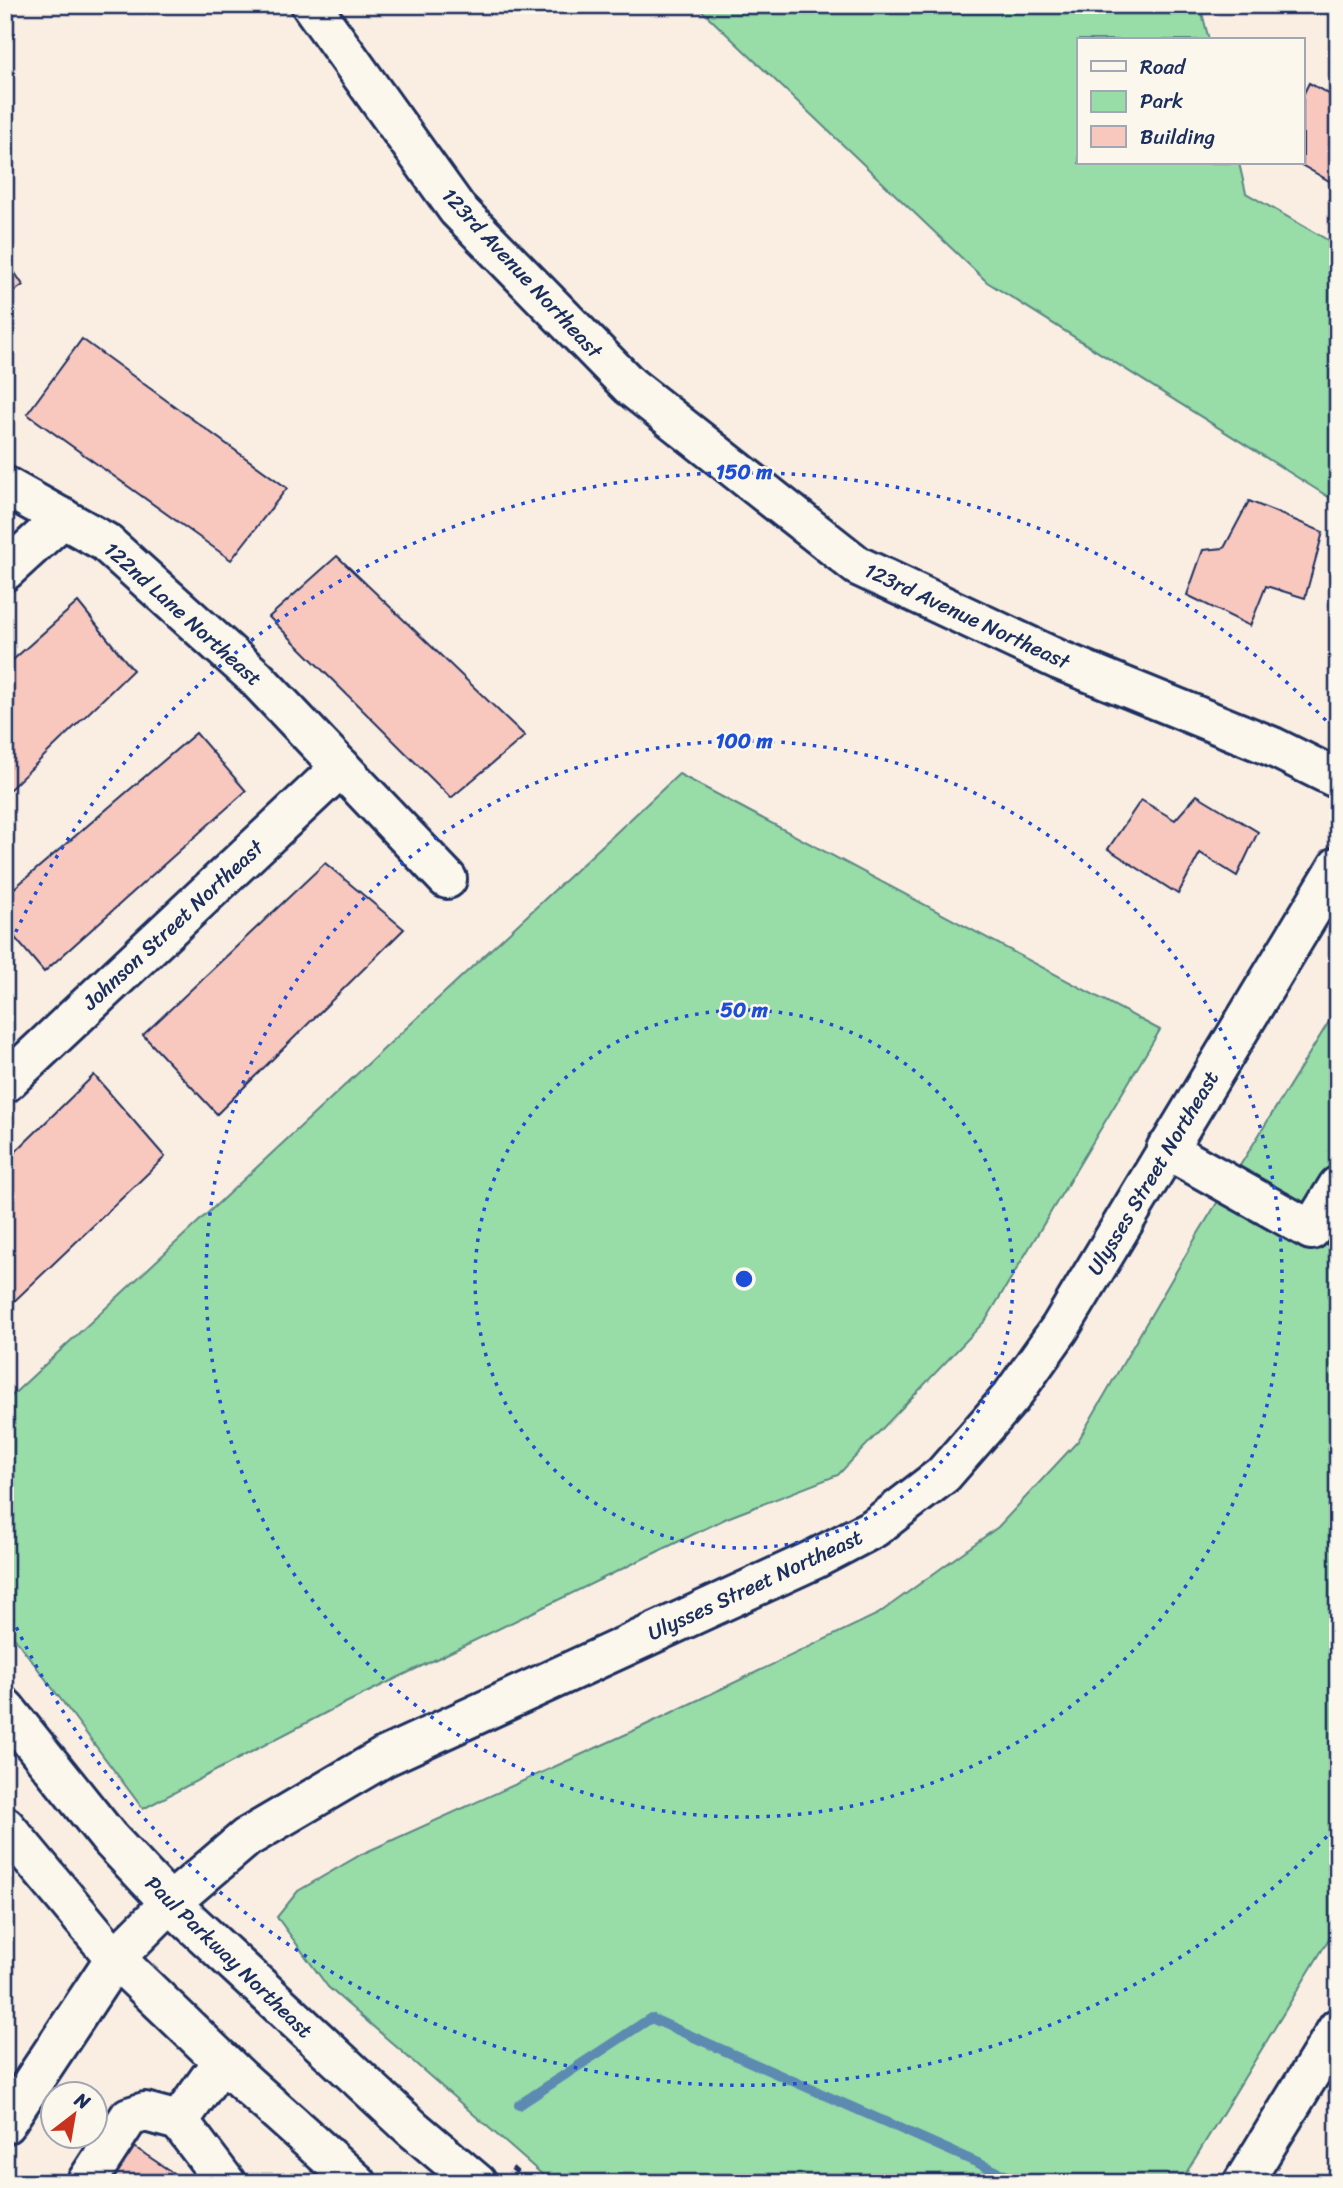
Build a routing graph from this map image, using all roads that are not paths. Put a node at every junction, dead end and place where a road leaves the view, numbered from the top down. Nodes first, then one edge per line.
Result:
1 (311, 5) edge
2 (5, 486) edge
3 (63, 518) junction
4 (5, 571) edge
5 (341, 767) junction
6 (1338, 779) edge
7 (1338, 866) edge
8 (447, 879) dead end
9 (5, 1083) edge
10 (1166, 1149) junction
11 (1338, 1186) edge
12 (1324, 1238) edge
13 (5, 1708) edge
14 (5, 1826) edge
15 (170, 1903) junction
16 (115, 1958) junction
17 (1338, 2028) edge
18 (222, 2061) junction
19 (179, 2121) junction
20 (5, 2124) edge
21 (86, 2183) edge
22 (226, 2183) edge
23 (357, 2183) edge
24 (477, 2183) edge
25 (1243, 2183) edge

1 - 6 main road, 123rd Avenue Northeast
2 - 3 main road, 122nd Lane Northeast
3 - 4 main road
3 - 5 main road, 122nd Lane Northeast
5 - 8 main road, 122nd Lane Northeast
5 - 9 main road, Johnson Street Northeast
7 - 10 main road, Ulysses Street Northeast
10 - 12 main road
10 - 15 main road, Ulysses Street Northeast
11 - 12 main road
13 - 15 main road, Paul Parkway Northeast
14 - 16 main road
15 - 16 main road, Ulysses Street Northeast
15 - 24 main road, Paul Parkway Northeast
16 - 18 main road
16 - 20 main road, Ulysses Street Northeast
17 - 25 main road
18 - 19 main road
18 - 23 main road
19 - 21 main road
19 - 22 main road

